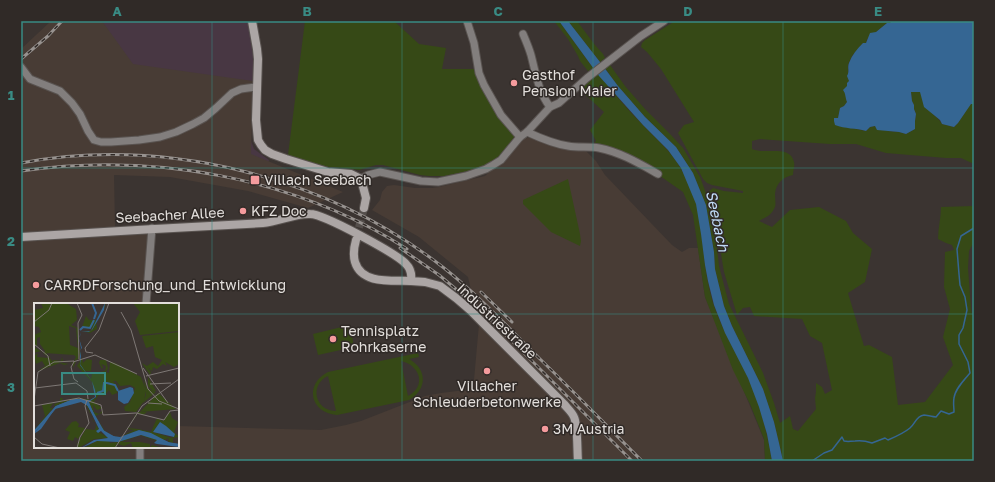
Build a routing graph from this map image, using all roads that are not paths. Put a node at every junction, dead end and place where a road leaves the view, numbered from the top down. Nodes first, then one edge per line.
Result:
1 (252, 21) edge
2 (467, 21) edge
3 (664, 21) edge
4 (523, 34) dead end
5 (21, 67) edge
6 (256, 87) junction
7 (550, 107) junction
8 (527, 132) junction
9 (520, 137) junction
10 (658, 174) dead end
11 (361, 179) junction
12 (364, 208) tunnel mouth
13 (152, 228) junction
14 (21, 237) edge
15 (356, 240) tunnel mouth
16 (411, 281) junction
17 (146, 303) edge
18 (140, 448) edge
19 (140, 461) edge
20 (578, 461) edge

1 - 6 street
2 - 9 street
3 - 7 street
4 - 7 street
5 - 6 street
6 - 11 street
7 - 8 street
8 - 9 street
8 - 10 street
9 - 11 street
11 - 12 street
13 - 14 street, Seebacher Allee
13 - 16 street, Seebacher Allee
13 - 17 street
15 - 16 street, Industriestraße
16 - 20 street, Industriestraße
18 - 19 street

